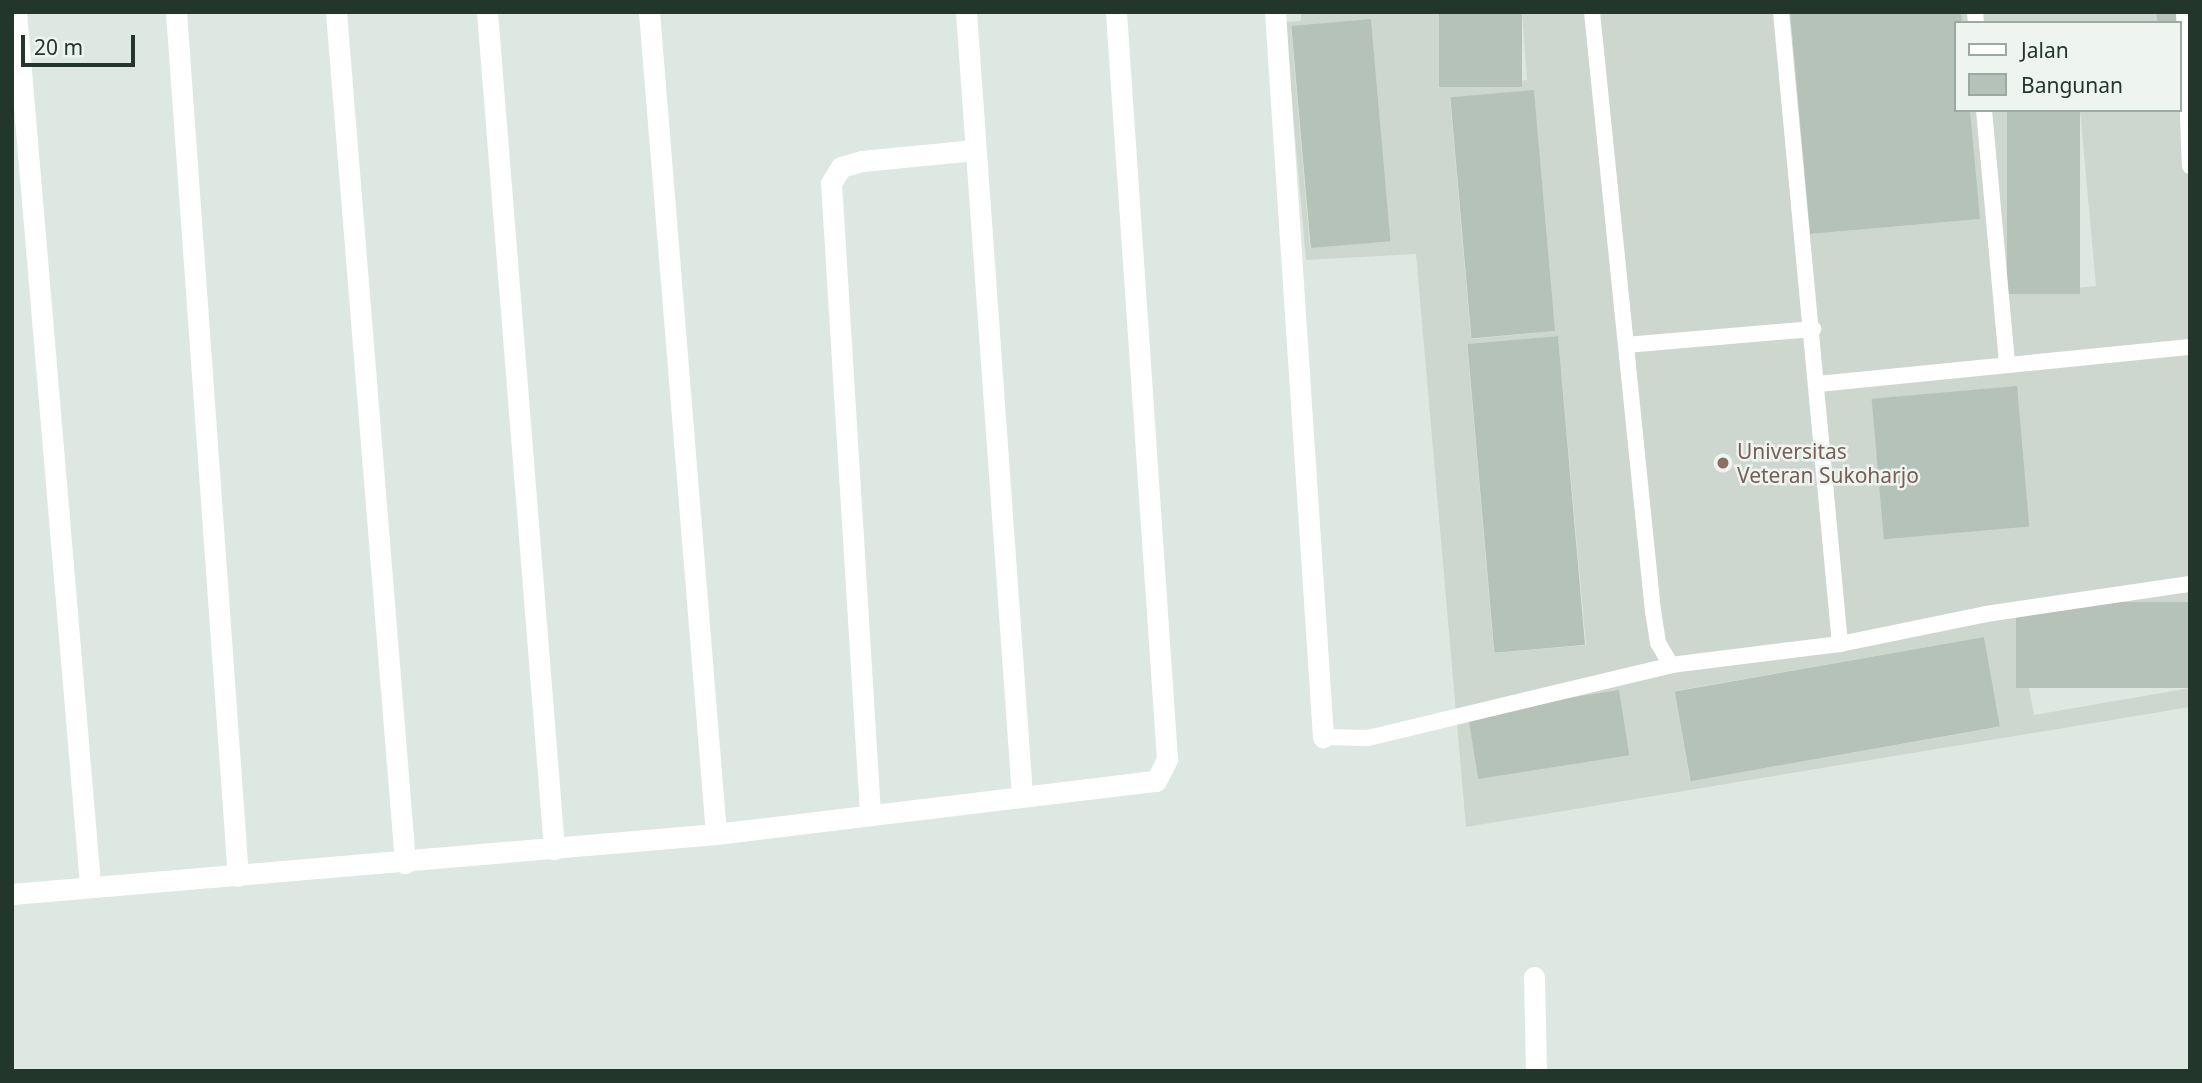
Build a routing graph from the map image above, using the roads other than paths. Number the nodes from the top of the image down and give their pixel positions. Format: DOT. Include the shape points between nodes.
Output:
graph roads {
  1 [pos="16,12"];
  2 [pos="176,12"];
  3 [pos="336,12"];
  4 [pos="487,12"];
  5 [pos="649,12"];
  6 [pos="965,12"];
  7 [pos="1116,12"];
  8 [pos="1275,12"];
  9 [pos="1592,12"];
  10 [pos="1781,12"];
  11 [pos="2184,12"];
  12 [pos="1984,112"];
  13 [pos="974,150"];
  14 [pos="2190,166"];
  15 [pos="1813,329"];
  16 [pos="1626,345"];
  17 [pos="2190,347"];
  18 [pos="2007,361"];
  19 [pos="1818,384"];
  20 [pos="2190,584"];
  21 [pos="1840,644"];
  22 [pos="1671,665"];
  23 [pos="1323,737"];
  24 [pos="1022,795"];
  25 [pos="870,813"];
  26 [pos="716,834"];
  27 [pos="554,849"];
  28 [pos="405,863"];
  29 [pos="238,876"];
  30 [pos="90,885"];
  31 [pos="12,894"];
  32 [pos="1534,978"];
  33 [pos="1536,1071"];
  1 -- 30 [label="street"];
  2 -- 29 [label="street"];
  3 -- 28 [label="street"];
  4 -- 27 [label="street"];
  5 -- 26 [label="street"];
  6 -- 13 [label="street"];
  7 -- 24 [label="street" via="1167,759 1156,781"];
  8 -- 23 [label="street"];
  9 -- 16 [label="lane"];
  10 -- 15 [label="lane"];
  11 -- 14 [label="lane"];
  12 -- 18 [label="lane"];
  13 -- 24 [label="street"];
  13 -- 25 [label="street" via="862,161 841,167 831,183"];
  15 -- 16 [label="lane"];
  15 -- 19 [label="lane"];
  16 -- 22 [label="lane" via="1658,643"];
  17 -- 18 [label="lane"];
  18 -- 19 [label="lane"];
  19 -- 21 [label="lane"];
  20 -- 21 [label="lane" via="1986,614"];
  21 -- 22 [label="lane"];
  22 -- 23 [label="lane" via="1368,738"];
  24 -- 25 [label="street"];
  25 -- 26 [label="street"];
  26 -- 27 [label="street"];
  27 -- 28 [label="street"];
  28 -- 29 [label="street"];
  29 -- 30 [label="street"];
  30 -- 31 [label="street"];
  32 -- 33 [label="street"];
}
